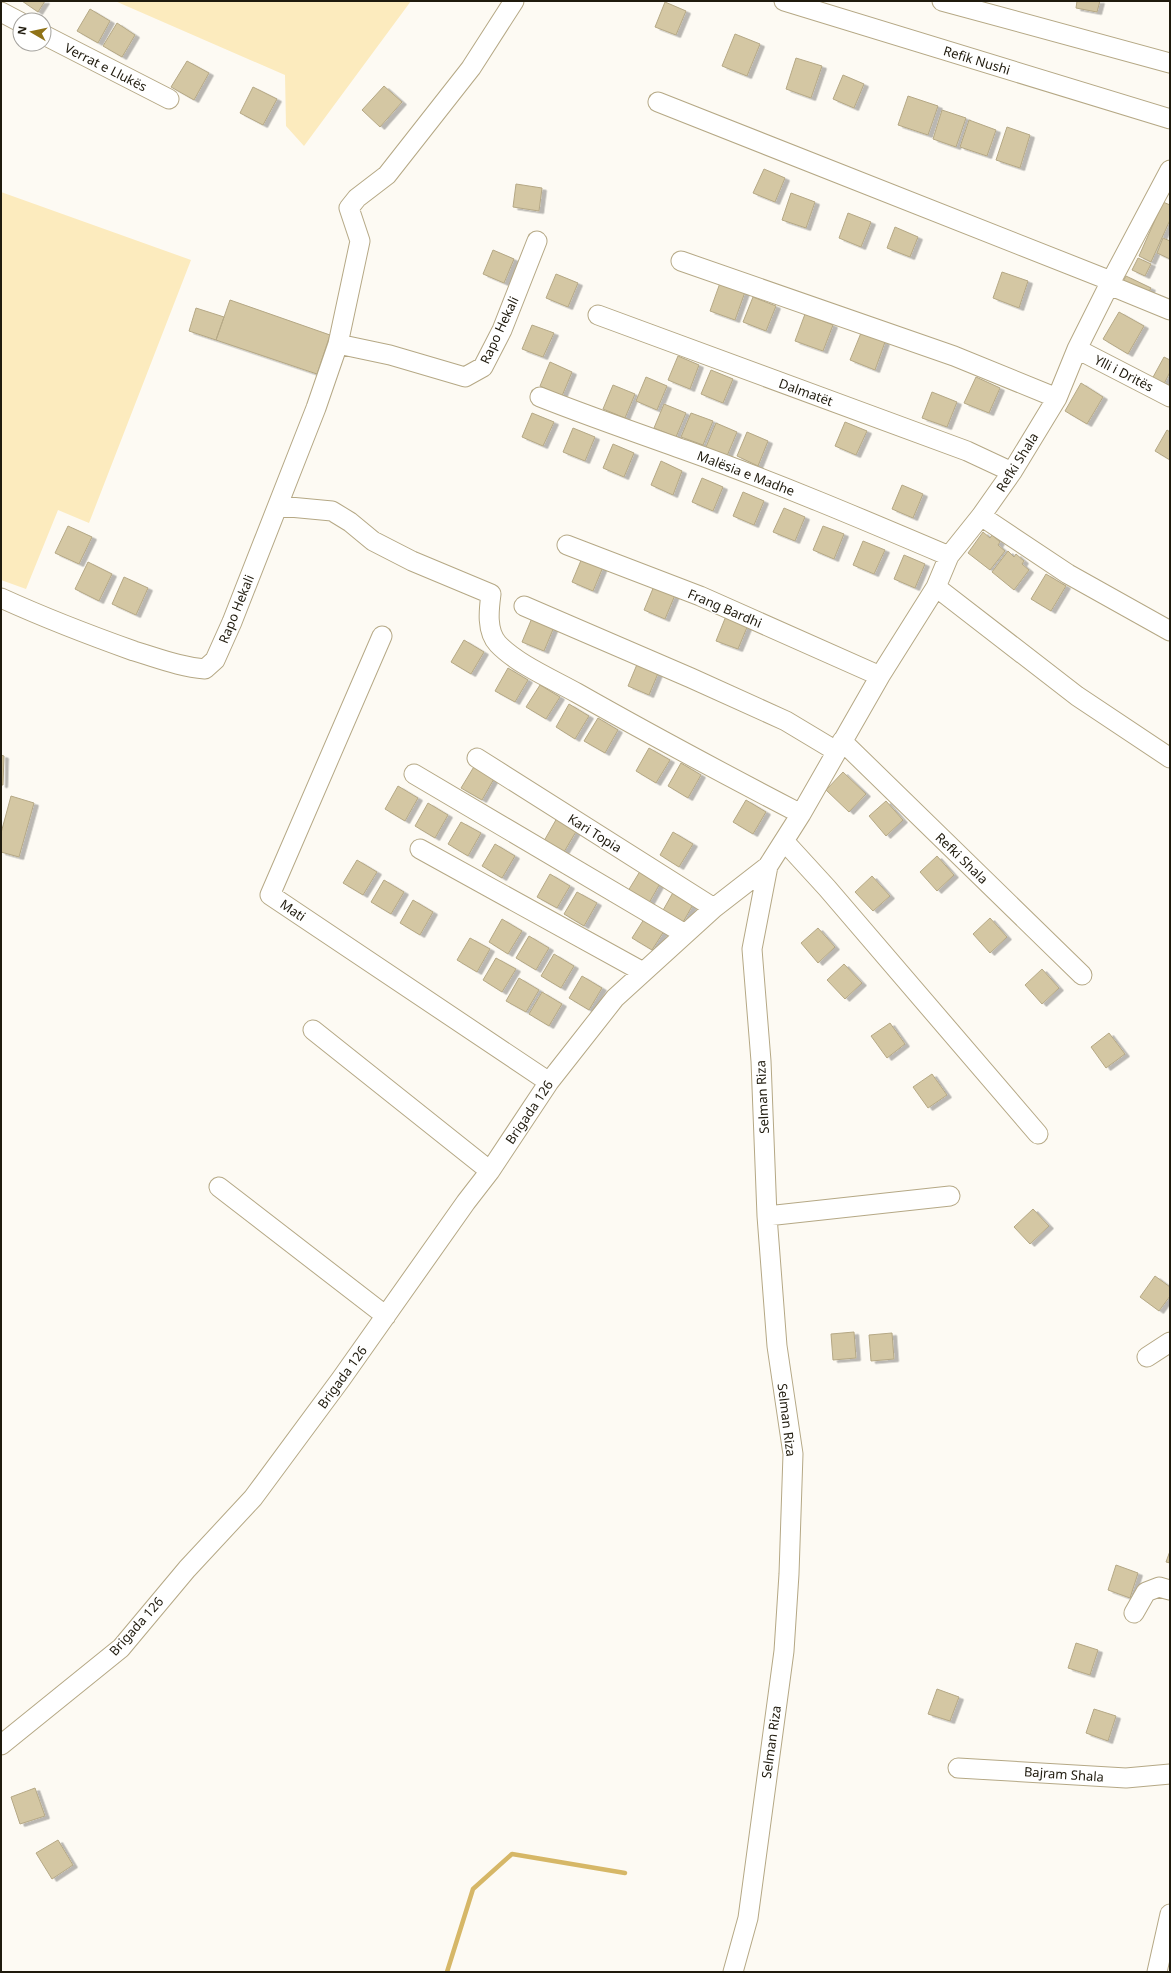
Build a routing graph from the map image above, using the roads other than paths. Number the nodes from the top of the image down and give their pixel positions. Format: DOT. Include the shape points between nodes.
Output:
graph roads {
  1 [pos="514,1"];
  2 [pos="784,1"];
  3 [pos="942,1"];
  4 [pos="1,12"];
  5 [pos="12,18"];
  6 [pos="52,39"];
  7 [pos="1170,63"];
  8 [pos="169,99"];
  9 [pos="658,102"];
  10 [pos="1170,120"];
  11 [pos="1170,170"];
  12 [pos="1165,190"];
  13 [pos="537,241"];
  14 [pos="681,261"];
  15 [pos="1110,283"];
  16 [pos="1170,310"];
  17 [pos="598,315"];
  18 [pos="338,344"];
  19 [pos="1078,349"];
  20 [pos="540,397"];
  21 [pos="1170,397"];
  22 [pos="1057,398"];
  23 [pos="1012,472"];
  24 [pos="279,506"];
  25 [pos="981,516"];
  26 [pos="567,545"];
  27 [pos="949,556"];
  28 [pos="936,587"];
  29 [pos="1,598"];
  30 [pos="524,606"];
  31 [pos="1170,631"];
  32 [pos="382,636"];
  33 [pos="880,676"];
  34 [pos="839,746"];
  35 [pos="476,758"];
  36 [pos="1170,758"];
  37 [pos="414,774"];
  38 [pos="802,814"];
  39 [pos="784,841"];
  40 [pos="420,849"];
  41 [pos="768,866"];
  42 [pos="714,908"];
  43 [pos="685,934"];
  44 [pos="642,972"];
  45 [pos="1082,974"];
  46 [pos="313,1030"];
  47 [pos="550,1082"];
  48 [pos="1038,1134"];
  49 [pos="490,1171"];
  50 [pos="219,1187"];
  51 [pos="950,1196"];
  52 [pos="767,1216"];
  53 [pos="386,1316"];
  54 [pos="1170,1342"];
  55 [pos="1148,1357"];
  56 [pos="1170,1590"];
  57 [pos="1134,1614"];
  58 [pos="1,1745"];
  59 [pos="958,1768"];
  60 [pos="1170,1774"];
  61 [pos="1170,1914"];
  62 [pos="734,1972"];
  63 [pos="1157,1972"];
  1 -- 18 [label="street, Rapo Hekali" via="471,68 387,175 357,198 349,208 360,241"];
  2 -- 10 [label="street, Refik Nushi"];
  3 -- 7 [label="street"];
  4 -- 5 [label="street"];
  6 -- 8 [label="street, Verrat e Llukës"];
  9 -- 15 [label="street"];
  11 -- 12 [label="street, Refki Shala"];
  12 -- 15 [label="street, Refki Shala"];
  13 -- 18 [label="street, Rapo Hekali" via="502,330 483,367 466,377 390,355"];
  14 -- 22 [label="street" via="954,356"];
  15 -- 16 [label="street"];
  15 -- 19 [label="street, Refki Shala"];
  17 -- 23 [label="street, Dalmatët" via="967,451"];
  18 -- 24 [label="street, Rapo Hekali"];
  19 -- 21 [label="street, Ylli i Dritës"];
  19 -- 22 [label="street, Refki Shala"];
  20 -- 27 [label="street, Malësia e Madhe" via="823,502"];
  22 -- 23 [label="street, Refki Shala"];
  23 -- 25 [label="street, Refki Shala"];
  24 -- 29 [label="street, Rapo Hekali" via="215,660 205,669 190,668 104,640 46,619"];
  24 -- 38 [label="street" via="332,511 350,522 373,542 490,594 490,624 497,643 514,658"];
  25 -- 27 [label="street, Refki Shala"];
  25 -- 31 [label="street" via="1068,574"];
  26 -- 33 [label="street, Frang Bardhi" via="700,596"];
  27 -- 28 [label="street, Refki Shala"];
  28 -- 33 [label="street, Refki Shala"];
  28 -- 36 [label="street" via="1077,696"];
  30 -- 34 [label="street" via="691,678"];
  32 -- 47 [label="street, Mati" via="270,895"];
  33 -- 34 [label="street, Refki Shala"];
  34 -- 38 [label="street, Refki Shala"];
  34 -- 45 [label="street, Refki Shala"];
  35 -- 42 [label="street, Kari Topia"];
  37 -- 43 [label="street"];
  38 -- 39 [label="street, Refki Shala"];
  39 -- 41 [label="street, Refki Shala"];
  39 -- 48 [label="street"];
  40 -- 44 [label="street"];
  41 -- 42 [label="street, Brigada 126"];
  41 -- 52 [label="street, Selman Riza" via="752,949 761,1062"];
  42 -- 43 [label="street, Brigada 126"];
  43 -- 44 [label="street, Brigada 126"];
  44 -- 47 [label="street, Brigada 126" via="615,998"];
  46 -- 49 [label="street"];
  47 -- 49 [label="street, Brigada 126"];
  49 -- 53 [label="street, Brigada 126"];
  50 -- 53 [label="street"];
  51 -- 52 [label="street"];
  52 -- 62 [label="street, Selman Riza" via="777,1346 793,1454 789,1574 784,1651 748,1918"];
  53 -- 58 [label="street, Brigada 126" via="253,1498 186,1569 120,1648"];
  54 -- 55 [label="street"];
  56 -- 57 [label="street" via="1159,1587 1146,1592"];
  59 -- 60 [label="street, Bajram Shala" via="1126,1778"];
  61 -- 63 [label="street"];
}
